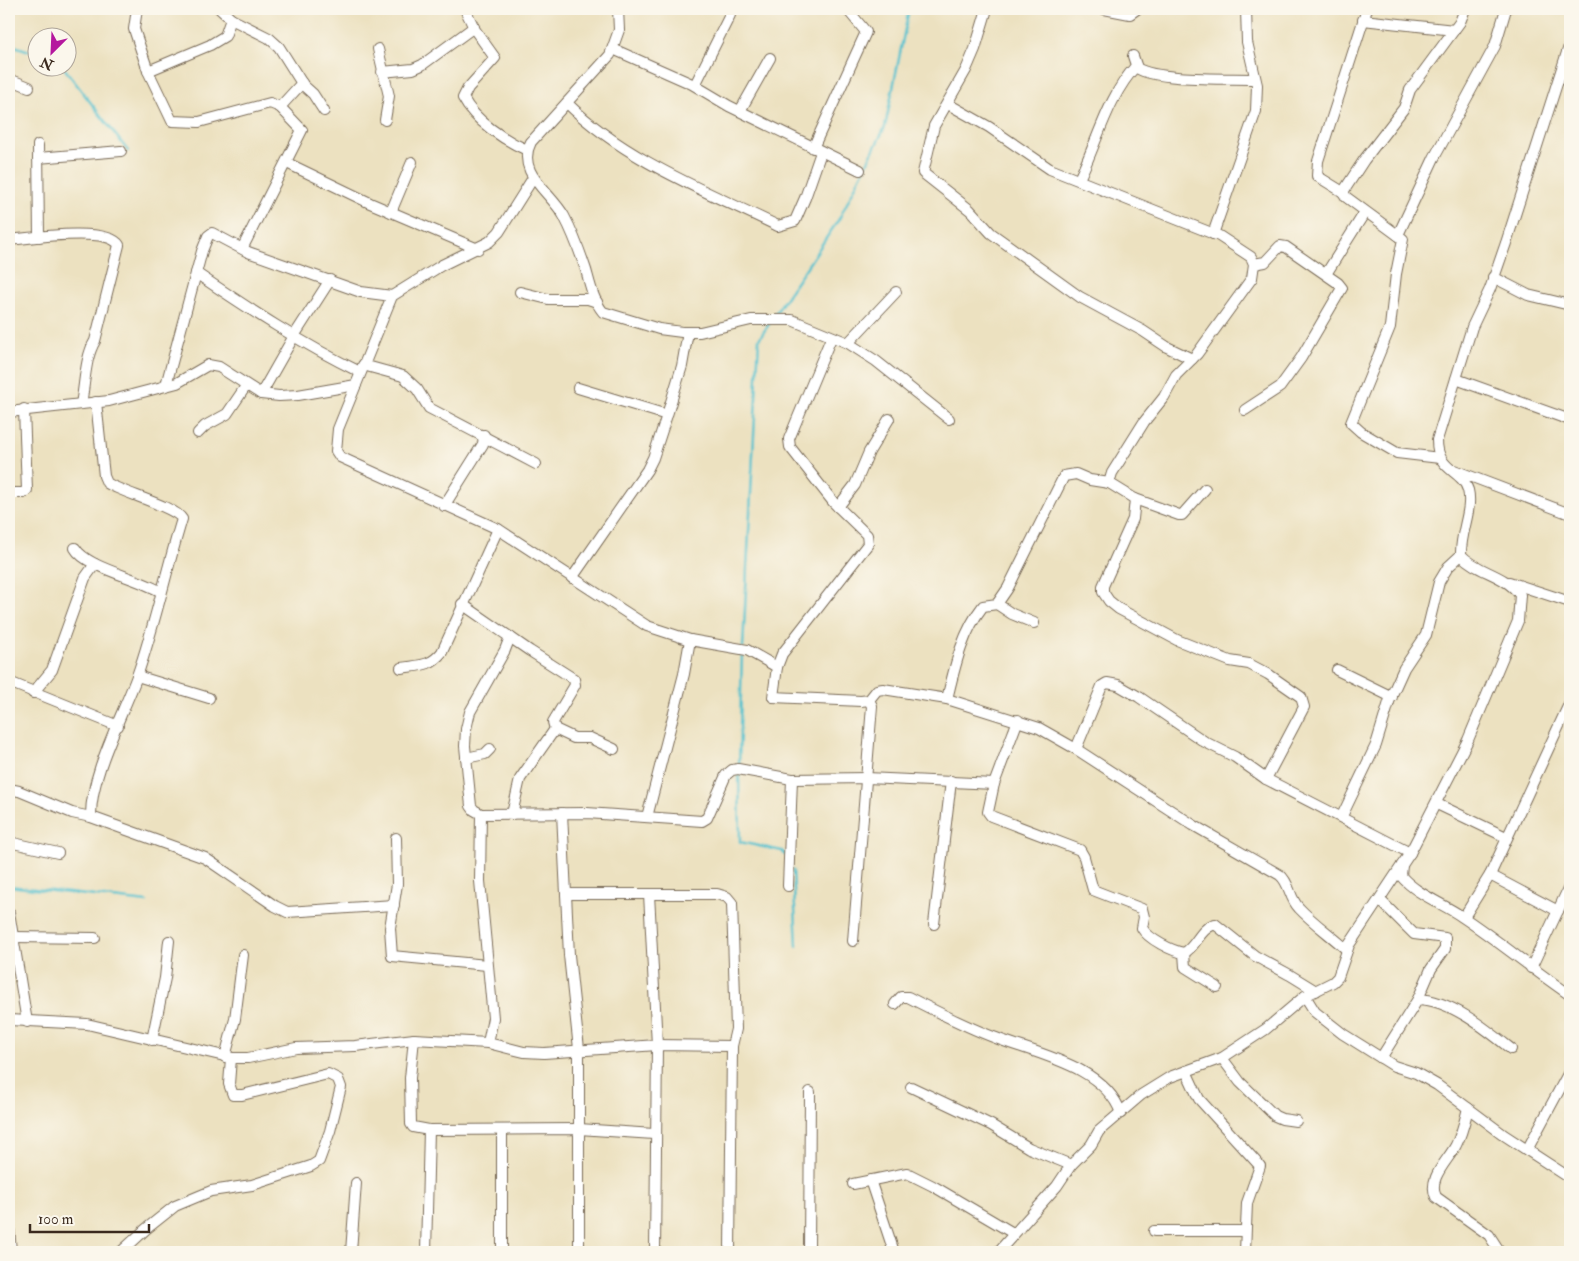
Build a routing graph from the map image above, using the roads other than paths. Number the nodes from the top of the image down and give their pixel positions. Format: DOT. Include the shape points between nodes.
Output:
graph roads {
  1 [pos="137,9"];
  2 [pos="220,9"];
  3 [pos="465,9"];
  4 [pos="618,9"];
  5 [pos="729,9"];
  6 [pos="848,9"];
  7 [pos="986,9"];
  8 [pos="1104,9"];
  9 [pos="1137,9"];
  10 [pos="1246,9"];
  11 [pos="1367,9"];
  12 [pos="1465,9"];
  13 [pos="1506,9"];
  14 [pos="231,19"];
  15 [pos="1364,20"];
  16 [pos="474,27"];
  17 [pos="1454,30"];
  18 [pos="1570,43"];
  19 [pos="378,49"];
  20 [pos="613,49"];
  21 [pos="1133,56"];
  22 [pos="770,58"];
  23 [pos="1568,63"];
  24 [pos="1136,66"];
  25 [pos="148,71"];
  26 [pos="382,72"];
  27 [pos="9,79"];
  28 [pos="1255,79"];
  29 [pos="302,83"];
  30 [pos="695,85"];
  31 [pos="29,87"];
  32 [pos="567,103"];
  33 [pos="948,104"];
  34 [pos="280,107"];
  35 [pos="324,111"];
  36 [pos="740,111"];
  37 [pos="385,120"];
  38 [pos="38,145"];
  39 [pos="527,150"];
  40 [pos="817,150"];
  41 [pos="121,151"];
  42 [pos="38,158"];
  43 [pos="412,162"];
  44 [pos="287,163"];
  45 [pos="860,170"];
  46 [pos="533,178"];
  47 [pos="1079,179"];
  48 [pos="1343,192"];
  49 [pos="391,212"];
  50 [pos="1365,212"];
  51 [pos="1213,234"];
  52 [pos="1398,235"];
  53 [pos="39,237"];
  54 [pos="9,240"];
  55 [pos="243,247"];
  56 [pos="478,249"];
  57 [pos="1254,264"];
  58 [pos="196,273"];
  59 [pos="1326,274"];
  60 [pos="1494,277"];
  61 [pos="330,280"];
  62 [pos="520,292"];
  63 [pos="896,292"];
  64 [pos="392,296"];
  65 [pos="597,302"];
  66 [pos="1570,305"];
  67 [pos="688,332"];
  68 [pos="294,336"];
  69 [pos="831,338"];
  70 [pos="848,343"];
  71 [pos="1192,359"];
  72 [pos="361,368"];
  73 [pos="1456,379"];
  74 [pos="356,385"];
  75 [pos="166,386"];
  76 [pos="246,386"];
  77 [pos="578,388"];
  78 [pos="261,394"];
  79 [pos="96,402"];
  80 [pos="81,404"];
  81 [pos="24,409"];
  82 [pos="1245,410"];
  83 [pos="9,412"];
  84 [pos="667,415"];
  85 [pos="889,419"];
  86 [pos="948,419"];
  87 [pos="1570,420"];
  88 [pos="198,433"];
  89 [pos="487,440"];
  90 [pos="1443,462"];
  91 [pos="536,464"];
  92 [pos="1476,478"];
  93 [pos="1109,483"];
  94 [pos="1468,487"];
  95 [pos="1205,489"];
  96 [pos="9,493"];
  97 [pos="1136,499"];
  98 [pos="444,506"];
  99 [pos="838,507"];
  100 [pos="1570,514"];
  101 [pos="498,530"];
  102 [pos="75,548"];
  103 [pos="1461,555"];
  104 [pos="95,564"];
  105 [pos="572,578"];
  106 [pos="1508,582"];
  107 [pos="161,592"];
  108 [pos="1570,602"];
  109 [pos="462,604"];
  110 [pos="997,604"];
  111 [pos="1034,622"];
  112 [pos="510,637"];
  113 [pos="690,640"];
  114 [pos="777,667"];
  115 [pos="401,668"];
  116 [pos="1337,670"];
  117 [pos="137,676"];
  118 [pos="9,682"];
  119 [pos="33,693"];
  120 [pos="1392,697"];
  121 [pos="209,698"];
  122 [pos="947,699"];
  123 [pos="869,700"];
  124 [pos="1570,702"];
  125 [pos="1018,720"];
  126 [pos="118,726"];
  127 [pos="555,729"];
  128 [pos="490,749"];
  129 [pos="614,749"];
  130 [pos="1076,749"];
  131 [pos="466,758"];
  132 [pos="867,778"];
  133 [pos="1266,778"];
  134 [pos="792,779"];
  135 [pos="951,781"];
  136 [pos="994,784"];
  137 [pos="9,789"];
  138 [pos="1436,804"];
  139 [pos="562,813"];
  140 [pos="481,814"];
  141 [pos="512,814"];
  142 [pos="646,816"];
  143 [pos="1342,816"];
  144 [pos="91,817"];
  145 [pos="1506,837"];
  146 [pos="396,838"];
  147 [pos="9,842"];
  148 [pos="58,853"];
  149 [pos="1410,853"];
  150 [pos="1402,865"];
  151 [pos="1490,875"];
  152 [pos="788,886"];
  153 [pos="1570,886"];
  154 [pos="566,894"];
  155 [pos="649,894"];
  156 [pos="1380,900"];
  157 [pos="394,905"];
  158 [pos="1558,911"];
  159 [pos="9,912"];
  160 [pos="1464,918"];
  161 [pos="934,924"];
  162 [pos="13,937"];
  163 [pos="95,938"];
  164 [pos="169,941"];
  165 [pos="853,941"];
  166 [pos="1347,950"];
  167 [pos="1184,953"];
  168 [pos="243,955"];
  169 [pos="487,965"];
  170 [pos="1530,968"];
  171 [pos="1217,987"];
  172 [pos="1316,991"];
  173 [pos="1570,994"];
  174 [pos="1305,996"];
  175 [pos="1418,1000"];
  176 [pos="895,1004"];
  177 [pos="9,1020"];
  178 [pos="27,1022"];
  179 [pos="414,1039"];
  180 [pos="152,1040"];
  181 [pos="488,1043"];
  182 [pos="657,1045"];
  183 [pos="732,1046"];
  184 [pos="579,1049"];
  185 [pos="1511,1049"];
  186 [pos="228,1057"];
  187 [pos="1222,1058"];
  188 [pos="1381,1058"];
  189 [pos="1570,1070"];
  190 [pos="1186,1072"];
  191 [pos="911,1087"];
  192 [pos="810,1092"];
  193 [pos="1468,1108"];
  194 [pos="1121,1113"];
  195 [pos="1296,1121"];
  196 [pos="579,1128"];
  197 [pos="429,1130"];
  198 [pos="502,1130"];
  199 [pos="654,1134"];
  200 [pos="1527,1150"];
  201 [pos="1071,1166"];
  202 [pos="1570,1178"];
  203 [pos="870,1180"];
  204 [pos="356,1182"];
  205 [pos="853,1184"];
  206 [pos="9,1227"];
  207 [pos="1154,1231"];
  208 [pos="1245,1231"];
  209 [pos="1013,1233"];
  210 [pos="11,1252"];
  211 [pos="121,1252"];
  212 [pos="351,1252"];
  213 [pos="426,1252"];
  214 [pos="502,1252"];
  215 [pos="579,1252"];
  216 [pos="654,1252"];
  217 [pos="730,1252"];
  218 [pos="810,1252"];
  219 [pos="894,1252"];
  220 [pos="998,1252"];
  221 [pos="1245,1252"];
  222 [pos="1500,1252"];
  1 -- 25 [label="street" via="134,29"];
  2 -- 14 [label="street"];
  3 -- 16 [label="street"];
  4 -- 20 [label="street" via="619,30"];
  5 -- 30 [label="street" via="730,15"];
  6 -- 40 [label="street" via="866,32"];
  7 -- 33 [label="street" via="975,49"];
  8 -- 9 [label="street" via="1130,14"];
  10 -- 28 [label="street" via="1247,42"];
  11 -- 15 [label="street"];
  12 -- 17 [label="street"];
  13 -- 52 [label="street" via="1495,46 1434,158"];
  14 -- 25 [label="street" via="225,36"];
  14 -- 29 [label="street" via="270,38"];
  15 -- 17 [label="street"];
  15 -- 48 [label="street" via="1318,161 1317,176"];
  16 -- 26 [label="street" via="422,65"];
  16 -- 39 [label="street" via="495,60 468,88 463,98 479,118 509,142"];
  17 -- 48 [label="street" via="1410,90 1404,108"];
  18 -- 23 [label="street"];
  19 -- 26 [label="street"];
  20 -- 30 [label="street"];
  20 -- 32 [label="street"];
  21 -- 24 [label="street"];
  22 -- 36 [label="street"];
  23 -- 60 [label="street"];
  24 -- 28 [label="street" via="1146,73"];
  24 -- 47 [label="street" via="1127,76 1105,118"];
  25 -- 34 [label="street" via="174,122 199,122 270,102"];
  26 -- 37 [label="street" via="389,96"];
  27 -- 31 [label="street"];
  28 -- 51 [label="street" via="1256,112"];
  29 -- 34 [label="street"];
  29 -- 35 [label="street"];
  30 -- 36 [label="street"];
  32 -- 39 [label="street"];
  32 -- 40 [label="street" via="592,126 654,166 778,226 795,221 806,198"];
  33 -- 47 [label="street" via="990,127 1042,166"];
  33 -- 71 [label="street" via="934,126 924,166 926,178 970,210 991,233 1080,297"];
  34 -- 44 [label="street" via="302,130"];
  36 -- 40 [label="street"];
  38 -- 42 [label="street"];
  39 -- 46 [label="street" via="527,164"];
  40 -- 45 [label="street"];
  41 -- 42 [label="street"];
  42 -- 53 [label="street"];
  43 -- 49 [label="street"];
  44 -- 49 [label="street"];
  44 -- 55 [label="street"];
  46 -- 56 [label="street" via="499,232"];
  46 -- 65 [label="street" via="564,216"];
  47 -- 51 [label="street"];
  48 -- 50 [label="street"];
  49 -- 56 [label="street"];
  50 -- 52 [label="street"];
  50 -- 59 [label="street"];
  51 -- 57 [label="street" via="1243,251"];
  52 -- 90 [label="street" via="1403,239 1390,327 1351,423 1397,453"];
  53 -- 54 [label="street"];
  53 -- 80 [label="street" via="74,234 114,239 120,245 95,341 88,354"];
  55 -- 58 [label="street" via="212,233 208,236"];
  55 -- 61 [label="street" via="248,252"];
  56 -- 64 [label="street" via="442,265"];
  57 -- 59 [label="street" via="1266,262 1280,246"];
  57 -- 71 [label="street" via="1252,278"];
  58 -- 68 [label="street"];
  58 -- 75 [label="street"];
  59 -- 82 [label="street" via="1340,284 1341,291 1302,358 1280,387"];
  60 -- 66 [label="street" via="1528,295"];
  60 -- 73 [label="street" via="1472,327"];
  61 -- 64 [label="street" via="361,292"];
  61 -- 68 [label="street"];
  62 -- 65 [label="street" via="548,299"];
  63 -- 70 [label="street"];
  64 -- 72 [label="street"];
  65 -- 67 [label="street" via="603,312 614,317 659,329"];
  67 -- 69 [label="street" via="765,318 792,320"];
  67 -- 84 [label="street" via="682,366"];
  68 -- 72 [label="street" via="325,355"];
  68 -- 78 [label="street"];
  69 -- 70 [label="street"];
  69 -- 99 [label="street" via="789,439 793,452"];
  70 -- 86 [label="street" via="895,374"];
  71 -- 93 [label="street" via="1144,422"];
  72 -- 74 [label="street"];
  72 -- 89 [label="street" via="403,376 417,389 429,408"];
  73 -- 87 [label="street"];
  73 -- 90 [label="street" via="1437,440 1437,452"];
  74 -- 78 [label="street" via="298,395"];
  74 -- 98 [label="street" via="338,429 336,451 340,457"];
  75 -- 76 [label="street" via="214,365"];
  75 -- 79 [label="street"];
  76 -- 78 [label="street"];
  76 -- 88 [label="street" via="227,414"];
  77 -- 84 [label="street"];
  79 -- 80 [label="street"];
  79 -- 107 [label="street" via="107,482 152,504 173,509 182,518"];
  80 -- 81 [label="street"];
  81 -- 83 [label="street"];
  81 -- 96 [label="street" via="28,490"];
  84 -- 105 [label="street" via="647,470"];
  85 -- 99 [label="street" via="869,452 855,485"];
  89 -- 91 [label="street"];
  89 -- 98 [label="street"];
  90 -- 92 [label="street"];
  90 -- 94 [label="street"];
  92 -- 94 [label="street"];
  92 -- 100 [label="street"];
  93 -- 97 [label="street"];
  93 -- 110 [label="street" via="1076,474 1064,476"];
  94 -- 103 [label="street" via="1471,502 1462,533"];
  95 -- 97 [label="street" via="1182,515"];
  97 -- 133 [label="street" via="1133,519 1103,586 1104,592 1119,610 1184,643 1230,661 1249,664 1301,697 1304,707"];
  98 -- 101 [label="street"];
  99 -- 114 [label="street" via="866,535 868,544 782,654"];
  101 -- 105 [label="street"];
  101 -- 109 [label="street"];
  102 -- 104 [label="street" via="79,555"];
  103 -- 106 [label="street" via="1475,566"];
  103 -- 120 [label="street" via="1439,582 1426,634 1408,659"];
  104 -- 107 [label="street"];
  104 -- 119 [label="street" via="85,578 52,670"];
  105 -- 113 [label="street" via="647,626"];
  106 -- 108 [label="street"];
  106 -- 138 [label="street" via="1520,595 1518,621 1468,740"];
  107 -- 117 [label="street"];
  109 -- 112 [label="street"];
  109 -- 115 [label="street" via="435,661"];
  110 -- 111 [label="street"];
  110 -- 122 [label="street" via="983,606 973,619 961,646"];
  112 -- 127 [label="street" via="574,679 575,685 552,722"];
  112 -- 131 [label="street" via="470,712 466,729"];
  113 -- 114 [label="street" via="747,650"];
  113 -- 142 [label="street"];
  114 -- 123 [label="street" via="772,695 776,698"];
  116 -- 120 [label="street"];
  117 -- 121 [label="street"];
  117 -- 126 [label="street"];
  118 -- 119 [label="street"];
  119 -- 126 [label="street"];
  120 -- 143 [label="street" via="1376,745"];
  122 -- 123 [label="street" via="883,689 877,690"];
  122 -- 125 [label="street"];
  123 -- 132 [label="street" via="872,706"];
  124 -- 145 [label="street"];
  125 -- 130 [label="street"];
  125 -- 136 [label="street"];
  126 -- 144 [label="street" via="97,778"];
  127 -- 129 [label="street" via="574,738 593,739"];
  127 -- 141 [label="street" via="520,779"];
  128 -- 131 [label="street" via="485,754"];
  130 -- 133 [label="street" via="1102,686 1111,683"];
  130 -- 166 [label="street" via="1193,825 1286,879 1291,899"];
  131 -- 140 [label="street" via="472,806"];
  132 -- 134 [label="street"];
  132 -- 135 [label="street"];
  132 -- 165 [label="street"];
  133 -- 143 [label="street"];
  134 -- 142 [label="street" via="745,769 732,770 726,775 707,818 702,822"];
  134 -- 152 [label="street"];
  135 -- 136 [label="street"];
  135 -- 161 [label="street"];
  136 -- 167 [label="street" via="988,812 991,816 1080,850 1093,890 1142,909 1143,931"];
  137 -- 144 [label="street" via="72,814"];
  138 -- 145 [label="street"];
  138 -- 149 [label="street"];
  139 -- 141 [label="street"];
  139 -- 142 [label="street"];
  139 -- 154 [label="street"];
  140 -- 141 [label="street"];
  140 -- 169 [label="street" via="480,881"];
  143 -- 149 [label="street"];
  144 -- 157 [label="street" via="205,858 280,910"];
  145 -- 151 [label="street"];
  146 -- 157 [label="street"];
  147 -- 148 [label="street"];
  149 -- 150 [label="street"];
  150 -- 156 [label="street"];
  150 -- 160 [label="street" via="1401,876 1408,885"];
  151 -- 158 [label="street"];
  151 -- 160 [label="street"];
  153 -- 158 [label="street"];
  154 -- 155 [label="street"];
  154 -- 184 [label="street"];
  155 -- 182 [label="street"];
  155 -- 183 [label="street" via="718,894 732,903 736,1029"];
  156 -- 166 [label="street"];
  156 -- 175 [label="street" via="1414,934 1445,938 1445,949 1431,970"];
  157 -- 169 [label="street" via="390,928 392,956"];
  158 -- 170 [label="street"];
  159 -- 162 [label="street"];
  160 -- 170 [label="street"];
  162 -- 163 [label="street"];
  162 -- 178 [label="street"];
  164 -- 180 [label="street"];
  166 -- 172 [label="street" via="1338,976"];
  167 -- 171 [label="street" via="1185,967"];
  167 -- 172 [label="street" via="1198,936 1215,924 1255,956"];
  168 -- 186 [label="street"];
  169 -- 181 [label="street" via="492,1018"];
  170 -- 173 [label="street"];
  172 -- 174 [label="street"];
  174 -- 187 [label="street" via="1266,1029"];
  174 -- 188 [label="street" via="1315,1012 1328,1023"];
  175 -- 185 [label="street" via="1433,1000 1473,1020"];
  175 -- 188 [label="street"];
  176 -- 194 [label="street" via="901,997 908,997 996,1038 1045,1054 1104,1086"];
  177 -- 178 [label="street"];
  178 -- 180 [label="street" via="87,1024"];
  179 -- 181 [label="street"];
  179 -- 186 [label="street" via="296,1048 248,1058"];
  179 -- 197 [label="street" via="410,1124"];
  180 -- 186 [label="street"];
  181 -- 184 [label="street" via="524,1052"];
  182 -- 183 [label="street"];
  182 -- 184 [label="street"];
  182 -- 199 [label="street"];
  183 -- 217 [label="street"];
  184 -- 196 [label="street"];
  186 -- 211 [label="street" via="229,1084 233,1095 328,1074 338,1079 341,1087 319,1161 252,1185 211,1191 175,1206"];
  187 -- 190 [label="street"];
  187 -- 195 [label="street" via="1240,1082 1275,1116"];
  188 -- 193 [label="street" via="1427,1079"];
  189 -- 200 [label="street"];
  190 -- 194 [label="street" via="1146,1091"];
  190 -- 208 [label="street" via="1200,1099 1260,1166 1248,1197"];
  191 -- 201 [label="street"];
  192 -- 218 [label="street"];
  193 -- 200 [label="street"];
  193 -- 222 [label="street" via="1456,1145 1435,1178 1433,1191 1436,1197 1489,1235"];
  194 -- 201 [label="street" via="1099,1131"];
  196 -- 198 [label="street"];
  196 -- 199 [label="street"];
  196 -- 215 [label="street"];
  197 -- 198 [label="street"];
  197 -- 213 [label="street"];
  198 -- 214 [label="street"];
  199 -- 216 [label="street"];
  200 -- 202 [label="street"];
  201 -- 209 [label="street" via="1057,1186"];
  203 -- 205 [label="street"];
  203 -- 209 [label="street" via="902,1173 914,1176"];
  203 -- 219 [label="street"];
  204 -- 212 [label="street"];
  206 -- 210 [label="street"];
  207 -- 208 [label="street"];
  208 -- 221 [label="street"];
  209 -- 220 [label="street"];
}
